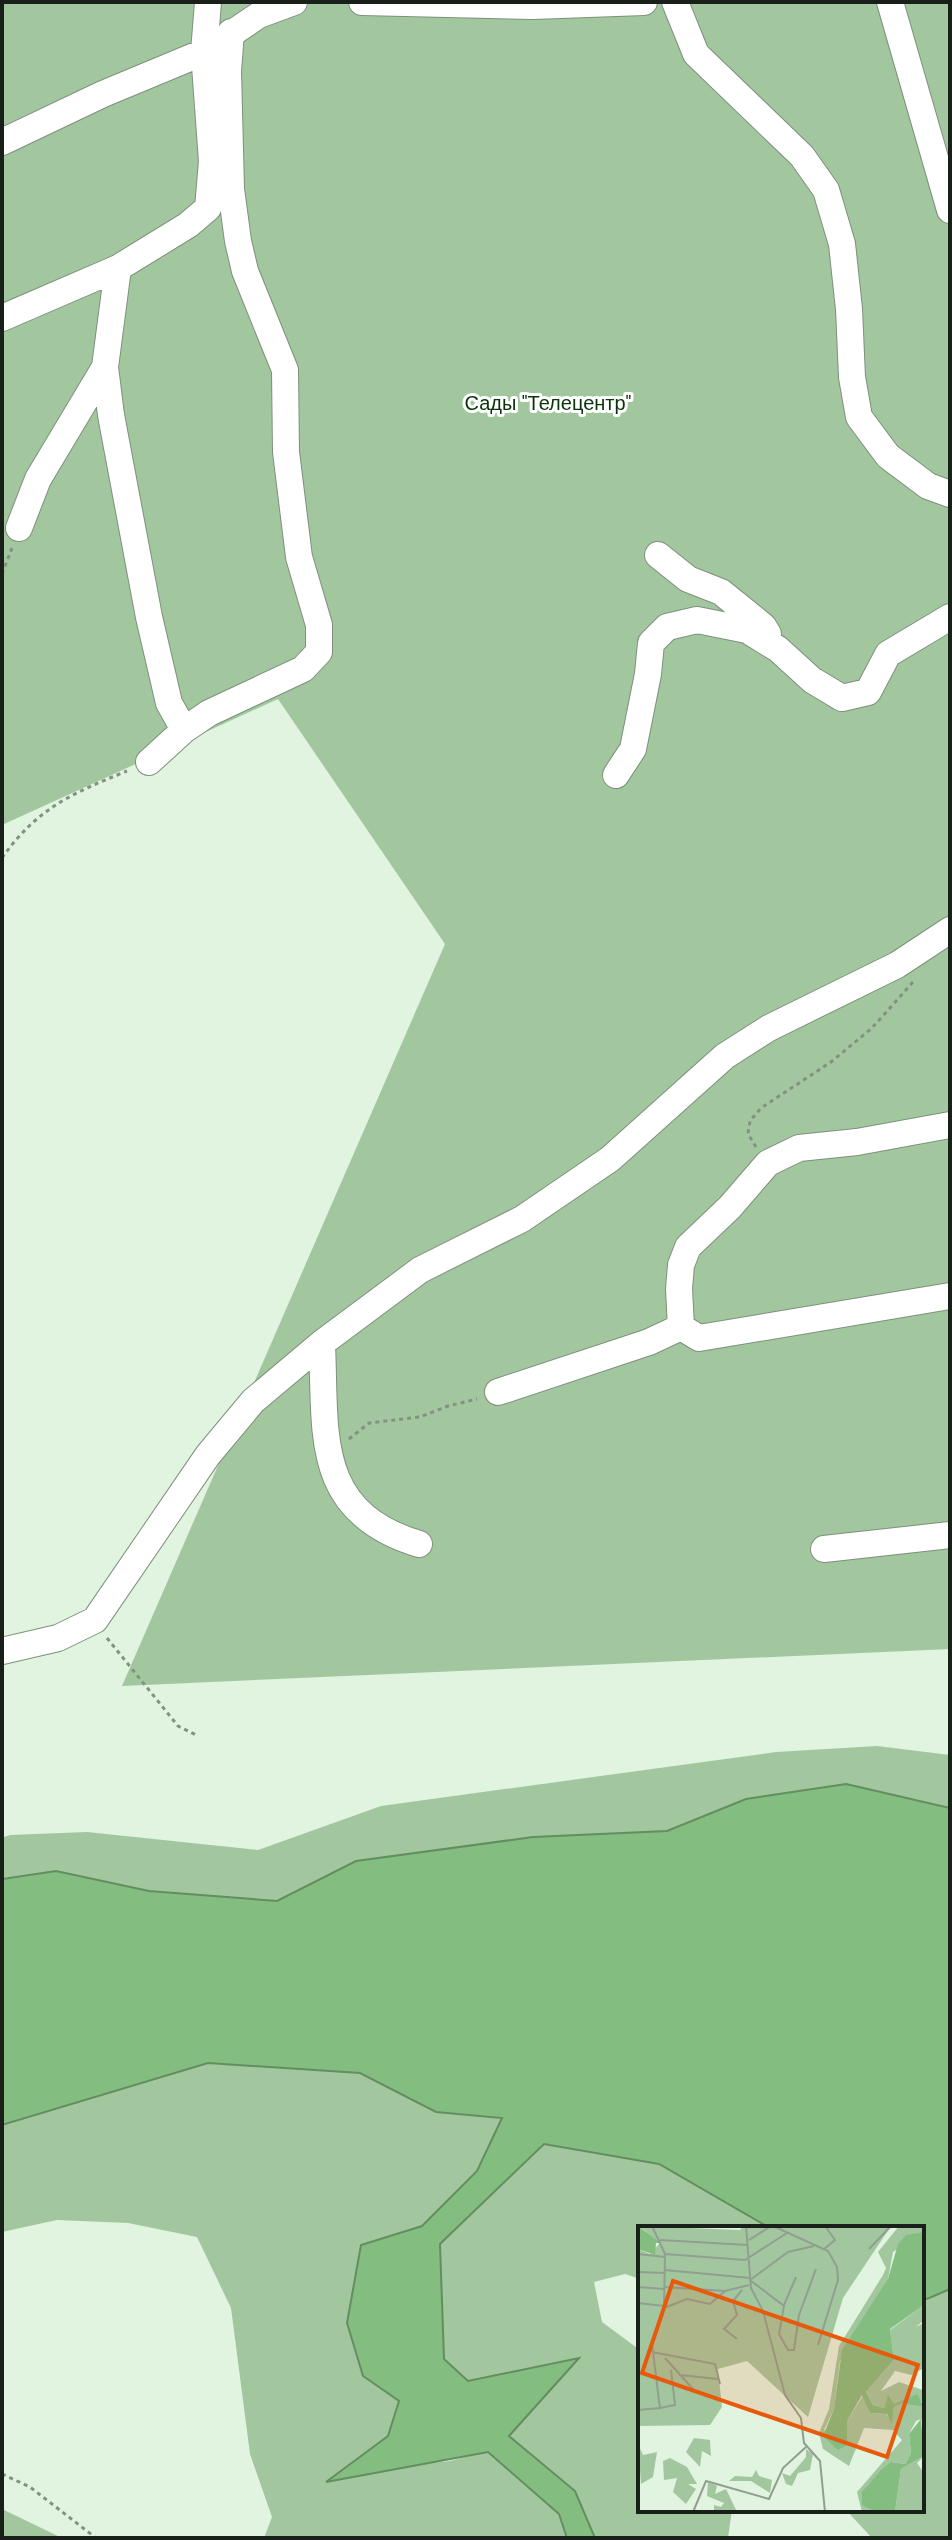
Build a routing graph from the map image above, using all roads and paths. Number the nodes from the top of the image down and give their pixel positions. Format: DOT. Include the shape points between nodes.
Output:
graph roads {
  1 [pos="208,2"];
  2 [pos="294,2"];
  3 [pos="362,2"];
  4 [pos="370,2"];
  5 [pos="644,2"];
  6 [pos="675,2"];
  7 [pos="890,2"];
  8 [pos="533,4"];
  9 [pos="231,32"];
  10 [pos="204,52"];
  11 [pos="2,142"];
  12 [pos="950,210"];
  13 [pos="118,268"];
  14 [pos="2,318"];
  15 [pos="105,367"];
  16 [pos="950,494"];
  17 [pos="19,528"];
  18 [pos="658,555"];
  19 [pos="2,574"];
  20 [pos="950,617"];
  21 [pos="778,649"];
  22 [pos="184,730"];
  23 [pos="149,762"];
  24 [pos="616,775"];
  25 [pos="2,858"];
  26 [pos="950,930"];
  27 [pos="917,978"];
  28 [pos="950,1125"];
  29 [pos="768,1163"];
  30 [pos="950,1296"];
  31 [pos="681,1327"];
  32 [pos="322,1343"];
  33 [pos="498,1392"];
  34 [pos="328,1456"];
  35 [pos="950,1535"];
  36 [pos="419,1544"];
  37 [pos="824,1549"];
  38 [pos="95,1620"];
  39 [pos="2,1651"];
  40 [pos="198,1736"];
  41 [pos="2,2474"];
  42 [pos="96,2538"];
  1 -- 10 [label="lane"];
  2 -- 9 [label="lane"];
  3 -- 4 [label="lane"];
  4 -- 8 [label="lane"];
  5 -- 8 [label="lane"];
  6 -- 16 [label="lane" via="696,54 802,156 826,190 842,244 859,417 888,456 928,486"];
  7 -- 12 [label="lane"];
  9 -- 10 [label="lane"];
  9 -- 22 [label="lane" via="231,189 238,241 285,370 288,467 299,557 319,625 319,652 303,669"];
  10 -- 11 [label="lane"];
  10 -- 13 [label="lane" via="212,161 208,208"];
  13 -- 14 [label="lane"];
  13 -- 15 [label="lane"];
  15 -- 17 [label="lane" via="38,479"];
  15 -- 22 [label="lane" via="149,617 169,703"];
  17 -- 19 [label="path"];
  18 -- 21 [label="lane" via="688,579 721,592 763,626"];
  20 -- 21 [label="lane" via="888,654 868,692 842,698"];
  21 -- 24 [label="lane" via="747,630 697,620 667,627 651,643 633,749"];
  22 -- 23 [label="lane"];
  23 -- 25 [label="path" via="66,796 18,835"];
  26 -- 32 [label="lane" via="897,965 769,1028 725,1056 610,1159 522,1219 420,1270"];
  27 -- 29 [label="path" via="862,1037 750,1121 748,1134"];
  28 -- 29 [label="lane" via="799,1148"];
  29 -- 31 [label="lane" via="688,1247 681,1265"];
  30 -- 31 [label="lane" via="699,1338"];
  31 -- 33 [label="lane"];
  32 -- 34 [label="lane"];
  32 -- 38 [label="lane" via="235,1422"];
  33 -- 34 [label="path" via="420,1417 369,1423"];
  34 -- 36 [label="lane" via="357,1513"];
  35 -- 37 [label="lane"];
  38 -- 39 [label="lane" via="58,1638"];
  38 -- 40 [label="path" via="178,1726"];
  41 -- 42 [label="path" via="30,2487"];
}
